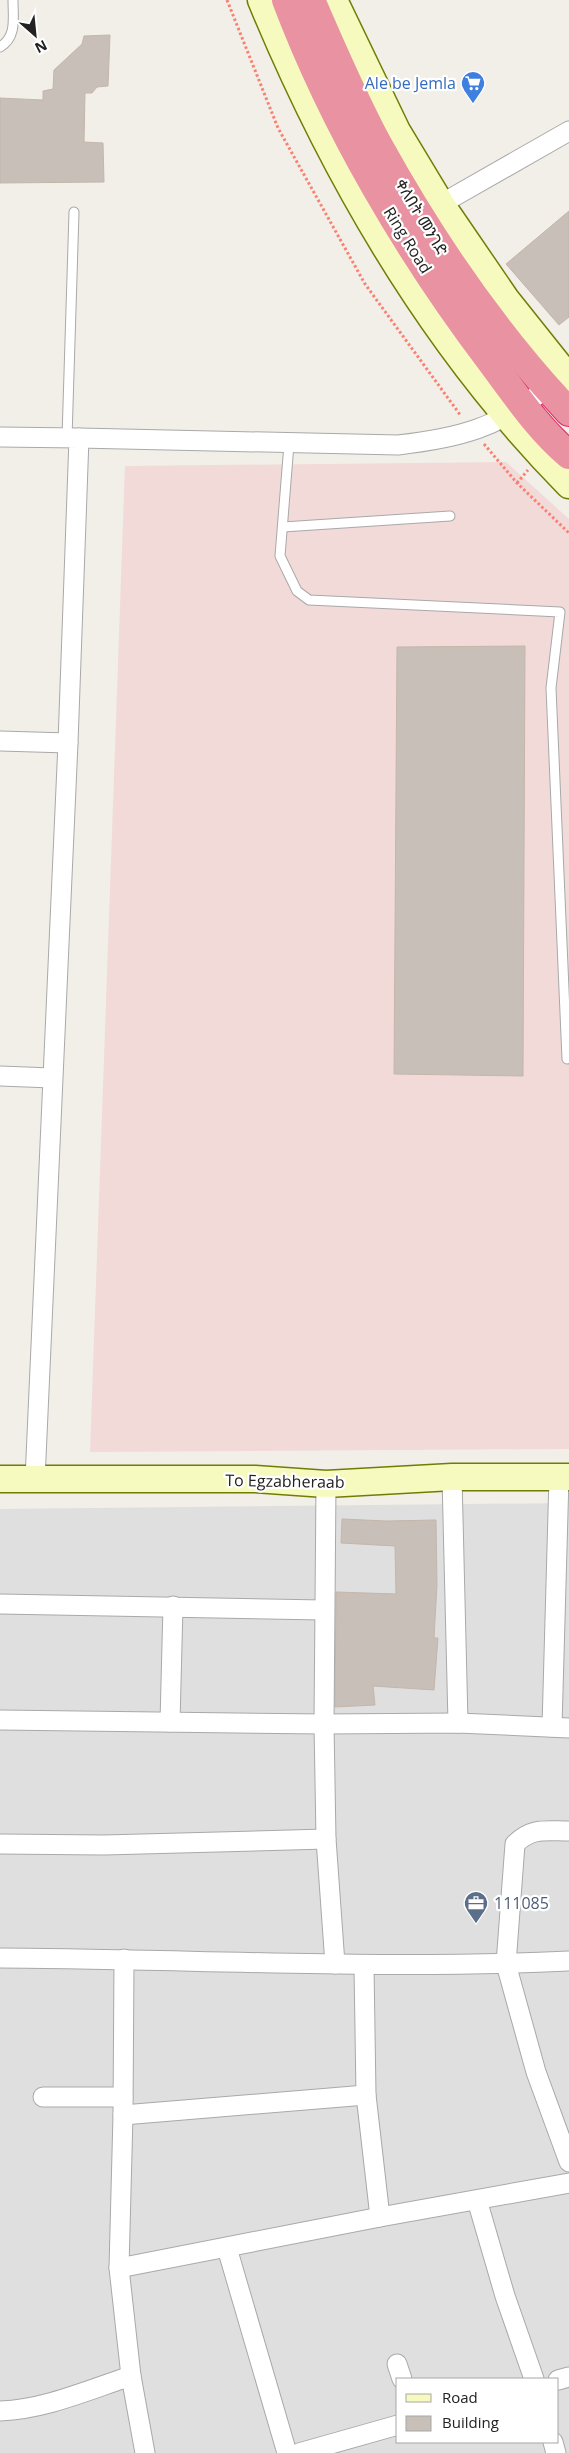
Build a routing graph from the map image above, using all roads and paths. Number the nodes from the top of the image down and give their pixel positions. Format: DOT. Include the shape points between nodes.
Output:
graph roads {
  1 [pos="13,0"];
  2 [pos="260,0"];
  3 [pos="286,0"];
  4 [pos="311,0"];
  5 [pos="334,0"];
  6 [pos="0,48"];
  7 [pos="569,131"];
  8 [pos="441,204"];
  9 [pos="74,212"];
  10 [pos="558,383"];
  11 [pos="515,411"];
  12 [pos="569,412"];
  13 [pos="0,437"];
  14 [pos="73,438"];
  15 [pos="289,444"];
  16 [pos="569,455"];
  17 [pos="569,486"];
  18 [pos="450,516"];
  19 [pos="283,527"];
  20 [pos="0,741"];
  21 [pos="68,743"];
  22 [pos="565,921"];
  23 [pos="567,1059"];
  24 [pos="0,1076"];
  25 [pos="52,1078"];
  26 [pos="452,1477"];
  27 [pos="564,1477"];
  28 [pos="0,1478"];
  29 [pos="35,1480"];
  30 [pos="326,1484"];
  31 [pos="0,1604"];
  32 [pos="173,1606"];
  33 [pos="323,1610"];
  34 [pos="0,1720"];
  35 [pos="170,1722"];
  36 [pos="458,1723"];
  37 [pos="324,1724"];
  38 [pos="560,1727"];
  39 [pos="569,1830"];
  40 [pos="326,1839"];
  41 [pos="0,1844"];
  42 [pos="0,1958"];
  43 [pos="124,1959"];
  44 [pos="569,1961"];
  45 [pos="335,1964"];
  46 [pos="506,1964"];
  47 [pos="364,1966"];
  48 [pos="366,2096"];
  49 [pos="44,2097"];
  50 [pos="123,2106"];
  51 [pos="569,2162"];
  52 [pos="569,2183"];
  53 [pos="478,2200"];
  54 [pos="380,2217"];
  55 [pos="228,2248"];
  56 [pos="118,2268"];
  57 [pos="131,2376"];
  58 [pos="534,2378"];
  59 [pos="0,2411"];
  60 [pos="396,2426"];
  61 [pos="145,2453"];
  62 [pos="287,2453"];
  63 [pos="299,2453"];
  1 -- 6 [label="lane" via="12,35"];
  2 -- 11 [label="street" via="335,162 409,286 445,341"];
  3 -- 11 [label="highway, Ring Road" via="333,106 390,212"];
  4 -- 10 [label="highway, ቀለበት መንገድ" via="378,143 452,267"];
  5 -- 8 [label="street" via="397,131"];
  7 -- 8 [label="street"];
  8 -- 10 [label="street"];
  9 -- 14 [label="lane"];
  10 -- 11 [label="street"];
  10 -- 12 [label="highway, ቀለበት መንገድ"];
  11 -- 15 [label="street" via="446,440 398,446"];
  11 -- 16 [label="highway, Ring Road"];
  11 -- 17 [label="street"];
  13 -- 14 [label="street"];
  14 -- 15 [label="street"];
  14 -- 21 [label="street"];
  15 -- 19 [label="lane"];
  18 -- 19 [label="lane"];
  19 -- 22 [label="lane" via="280,556 297,591 309,600 560,612 551,688"];
  20 -- 21 [label="street"];
  21 -- 25 [label="street"];
  22 -- 23 [label="lane"];
  24 -- 25 [label="street"];
  25 -- 29 [label="street"];
  26 -- 27 [label="street, To Egzabheraab"];
  26 -- 30 [label="street, To Egzabheraab"];
  26 -- 36 [label="street"];
  27 -- 38 [label="street"];
  28 -- 29 [label="street, To Egzabheraab"];
  29 -- 30 [label="street, To Egzabheraab" via="255,1479"];
  30 -- 33 [label="street"];
  31 -- 32 [label="street"];
  32 -- 33 [label="street"];
  32 -- 35 [label="street"];
  33 -- 37 [label="street"];
  34 -- 35 [label="street"];
  35 -- 37 [label="street"];
  36 -- 37 [label="street"];
  36 -- 38 [label="street"];
  37 -- 40 [label="street"];
  39 -- 46 [label="street" via="537,1830 526,1833 514,1844"];
  40 -- 41 [label="street" via="104,1845"];
  40 -- 45 [label="street"];
  42 -- 43 [label="street"];
  43 -- 45 [label="street"];
  43 -- 50 [label="street"];
  44 -- 46 [label="street"];
  45 -- 47 [label="street"];
  46 -- 47 [label="street"];
  46 -- 51 [label="street" via="536,2072"];
  47 -- 48 [label="street"];
  48 -- 50 [label="street"];
  48 -- 54 [label="street"];
  49 -- 50 [label="street"];
  50 -- 56 [label="street"];
  52 -- 53 [label="street"];
  53 -- 54 [label="street"];
  53 -- 58 [label="street" via="504,2296"];
  54 -- 55 [label="street"];
  55 -- 56 [label="street"];
  55 -- 62 [label="street"];
  56 -- 57 [label="street"];
  57 -- 59 [label="street" via="24,2410"];
  57 -- 61 [label="street"];
  60 -- 63 [label="street"];
}
